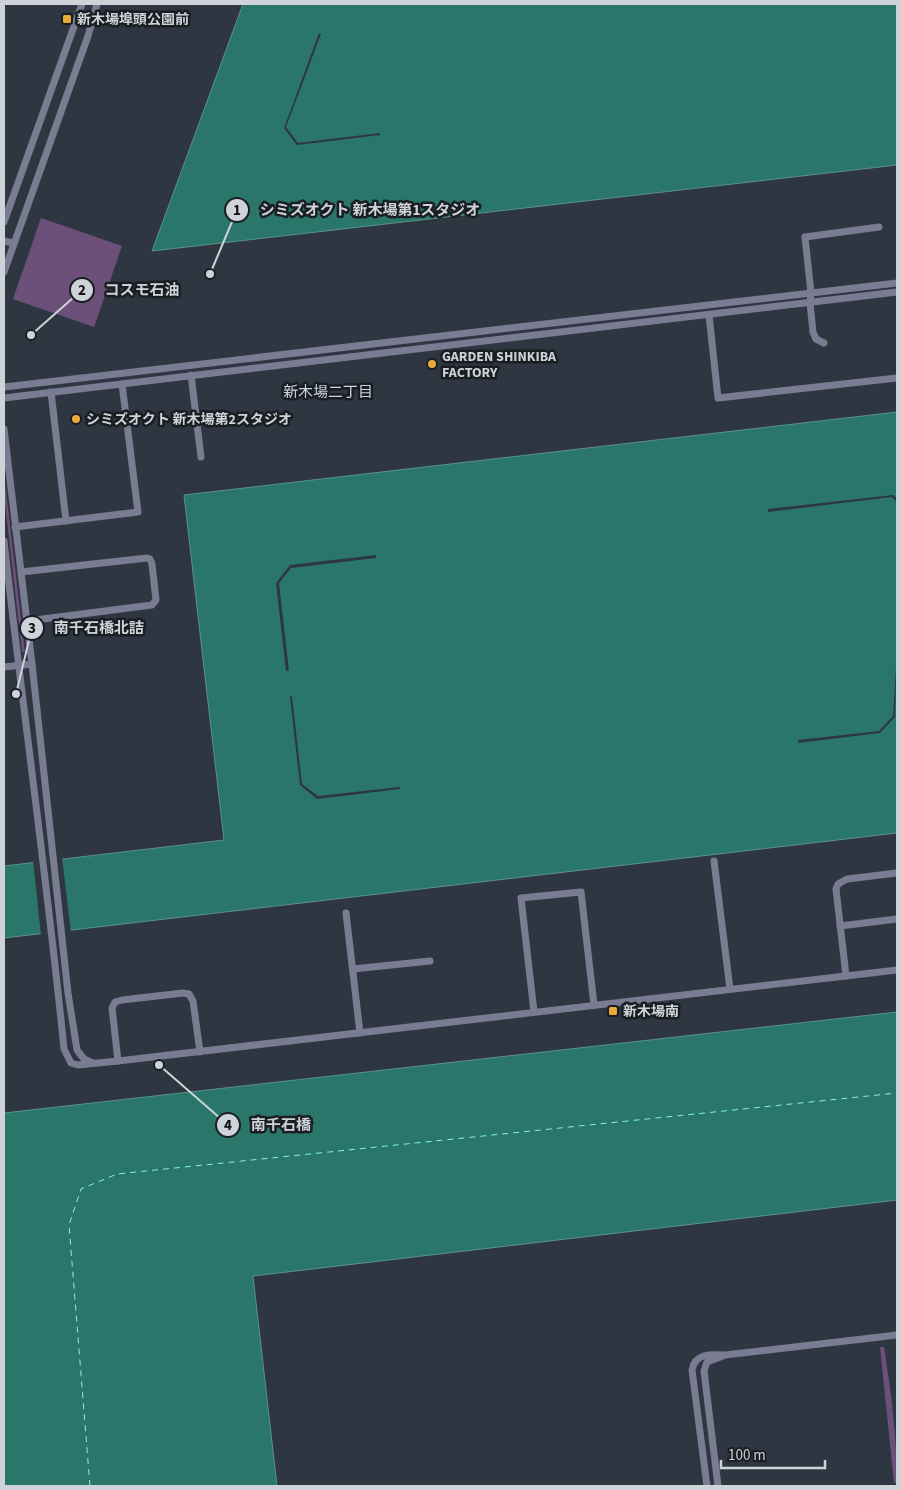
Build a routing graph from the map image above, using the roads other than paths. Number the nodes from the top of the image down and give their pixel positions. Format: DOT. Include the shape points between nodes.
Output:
graph roads {
  1 [pos="82,4"];
  2 [pos="98,4"];
  3 [pos="4,222"];
  4 [pos="879,227"];
  5 [pos="4,241"];
  6 [pos="13,243"];
  7 [pos="4,272"];
  8 [pos="897,283"];
  9 [pos="897,292"];
  10 [pos="811,293"];
  11 [pos="810,303"];
  12 [pos="709,315"];
  13 [pos="557,323"];
  14 [pos="558,333"];
  15 [pos="824,343"];
  16 [pos="290,354"];
  17 [pos="291,364"];
  18 [pos="191,375"];
  19 [pos="897,378"];
  20 [pos="122,384"];
  21 [pos="4,387"];
  22 [pos="51,392"];
  23 [pos="4,398"];
  24 [pos="4,429"];
  25 [pos="201,457"];
  26 [pos="66,521"];
  27 [pos="15,527"];
  28 [pos="4,541"];
  29 [pos="21,572"];
  30 [pos="26,621"];
  31 [pos="32,664"];
  32 [pos="18,665"];
  33 [pos="4,667"];
  34 [pos="714,861"];
  35 [pos="897,873"];
  36 [pos="346,913"];
  37 [pos="897,919"];
  38 [pos="840,926"];
  39 [pos="430,961"];
  40 [pos="353,969"];
  41 [pos="897,970"];
  42 [pos="846,976"];
  43 [pos="730,989"];
  44 [pos="594,1005"];
  45 [pos="534,1012"];
  46 [pos="360,1033"];
  47 [pos="200,1052"];
  48 [pos="118,1061"];
  49 [pos="96,1063"];
  50 [pos="897,1335"];
  51 [pos="726,1355"];
  52 [pos="707,1486"];
  53 [pos="718,1486"];
  1 -- 3 [label="street"];
  2 -- 6 [label="street"];
  4 -- 10 [label="street" via="805,237"];
  5 -- 6 [label="street"];
  6 -- 7 [label="street"];
  8 -- 10 [label="street"];
  9 -- 11 [label="street"];
  10 -- 11 [label="street"];
  10 -- 13 [label="street"];
  11 -- 12 [label="street"];
  11 -- 15 [label="street" via="813,332 816,339"];
  12 -- 14 [label="street"];
  12 -- 19 [label="street" via="718,398"];
  13 -- 14 [label="street"];
  13 -- 16 [label="street"];
  14 -- 17 [label="street"];
  16 -- 17 [label="street"];
  16 -- 21 [label="street"];
  17 -- 18 [label="street"];
  18 -- 20 [label="street"];
  18 -- 25 [label="street"];
  20 -- 22 [label="street"];
  20 -- 26 [label="street" via="138,512"];
  22 -- 23 [label="street"];
  22 -- 26 [label="street"];
  24 -- 27 [label="street"];
  26 -- 27 [label="street"];
  27 -- 29 [label="street"];
  28 -- 32 [label="street"];
  29 -- 30 [label="street"];
  29 -- 30 [label="street" via="147,558 152,564 156,600 152,605"];
  30 -- 31 [label="street"];
  31 -- 32 [label="street"];
  31 -- 49 [label="street" via="77,1050 84,1059"];
  32 -- 33 [label="street"];
  32 -- 49 [label="street" via="64,1049 71,1063"];
  34 -- 43 [label="street"];
  35 -- 38 [label="street" via="840,881 836,889"];
  36 -- 40 [label="street"];
  37 -- 38 [label="street"];
  38 -- 42 [label="street"];
  39 -- 40 [label="street"];
  40 -- 46 [label="street"];
  41 -- 42 [label="street"];
  42 -- 43 [label="street"];
  43 -- 44 [label="street"];
  44 -- 45 [label="street"];
  44 -- 45 [label="street" via="581,892 521,898"];
  45 -- 46 [label="street"];
  46 -- 47 [label="street"];
  47 -- 48 [label="street"];
  47 -- 48 [label="street" via="193,1001 187,993 122,1000 115,1002 112,1008"];
  48 -- 49 [label="street"];
  50 -- 51 [label="street"];
  51 -- 52 [label="street" via="697,1358 693,1363"];
  51 -- 53 [label="street" via="707,1362 704,1371"];
}
